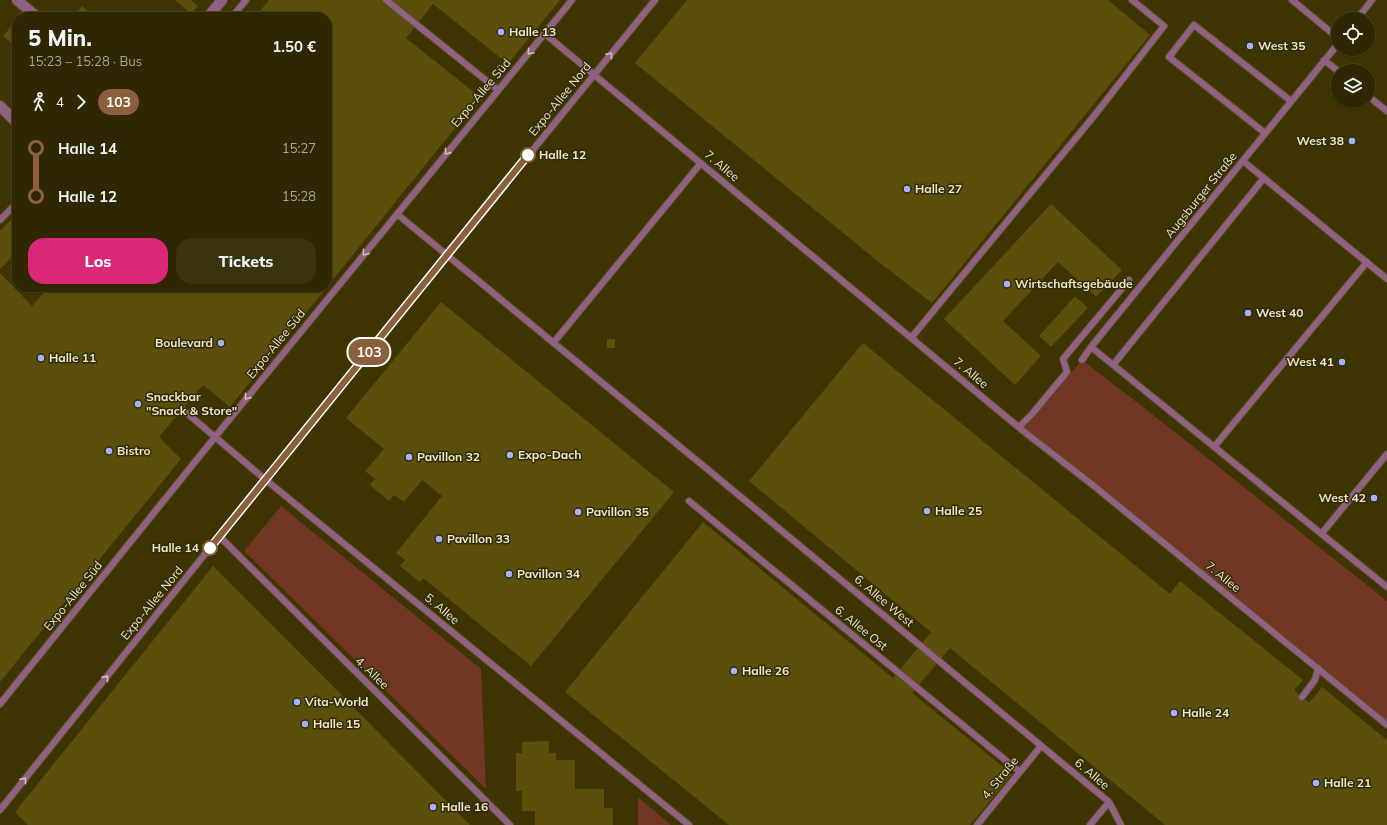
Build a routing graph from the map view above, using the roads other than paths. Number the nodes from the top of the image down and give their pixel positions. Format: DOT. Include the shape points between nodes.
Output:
graph roads {
  1 [pos="17,0"];
  2 [pos="222,0"];
  3 [pos="246,0"];
  4 [pos="386,0"];
  5 [pos="572,0"];
  6 [pos="655,0"];
  7 [pos="1132,0"];
  8 [pos="1292,0"];
  9 [pos="1372,0"];
  10 [pos="31,12"];
  11 [pos="212,12"];
  12 [pos="236,12"];
  13 [pos="1363,12"];
  14 [pos="1331,32"];
  15 [pos="545,34"];
  16 [pos="1331,52"];
  17 [pos="1324,60"];
  18 [pos="1331,66"];
  19 [pos="594,74"];
  20 [pos="498,90"];
  21 [pos="1291,101"];
  22 [pos="1375,102"];
  23 [pos="0,106"];
  24 [pos="1387,111"];
  25 [pos="12,118"];
  26 [pos="1265,133"];
  27 [pos="1242,161"];
  28 [pos="701,163"];
  29 [pos="1264,178"];
  30 [pos="12,208"];
  31 [pos="397,214"];
  32 [pos="0,220"];
  33 [pos="448,255"];
  34 [pos="1367,262"];
  35 [pos="1387,279"];
  36 [pos="1129,280"];
  37 [pos="911,338"];
  38 [pos="554,342"];
  39 [pos="1091,347"];
  40 [pos="1082,360"];
  41 [pos="1113,365"];
  42 [pos="182,409"];
  43 [pos="1019,427"];
  44 [pos="215,437"];
  45 [pos="1214,447"];
  46 [pos="1387,454"];
  47 [pos="265,479"];
  48 [pos="689,501"];
  49 [pos="1322,534"];
  50 [pos="219,536"];
  51 [pos="1387,587"];
  52 [pos="1318,668"];
  53 [pos="1302,697"];
  54 [pos="0,704"];
  55 [pos="1387,725"];
  56 [pos="1041,746"];
  57 [pos="1020,772"];
  58 [pos="1109,802"];
  59 [pos="0,810"];
  60 [pos="510,825"];
  61 [pos="689,825"];
  62 [pos="977,825"];
  63 [pos="1090,825"];
  64 [pos="1121,825"];
  1 -- 10 [label="street"];
  2 -- 11 [label="street"];
  3 -- 12 [label="lane"];
  4 -- 20 [label="lane"];
  5 -- 15 [label="lane, Expo-Allee Süd"];
  19 -- 6 [label="lane, Expo-Allee Nord, one-way"];
  7 -- 37 [label="lane" via="1164,26 1089,122"];
  8 -- 14 [label="lane"];
  9 -- 13 [label="lane"];
  15 -- 19 [label="lane, 7. Allee"];
  15 -- 20 [label="lane, Expo-Allee Süd, one-way"];
  16 -- 17 [label="lane, Augsburger Straße"];
  17 -- 18 [label="lane"];
  17 -- 21 [label="lane, Augsburger Straße"];
  19 -- 28 [label="lane, 7. Allee"];
  19 -- 33 [label="lane, Expo-Allee Nord"];
  20 -- 31 [label="lane, Expo-Allee Süd, one-way"];
  21 -- 26 [label="lane, Augsburger Straße"];
  21 -- 26 [label="lane" via="1194,25 1169,57"];
  22 -- 24 [label="lane"];
  23 -- 25 [label="street"];
  26 -- 27 [label="lane, Augsburger Straße"];
  27 -- 29 [label="lane"];
  27 -- 39 [label="lane, Augsburger Straße"];
  28 -- 37 [label="lane, 7. Allee"];
  28 -- 38 [label="lane"];
  29 -- 34 [label="lane"];
  29 -- 41 [label="lane"];
  30 -- 32 [label="lane"];
  31 -- 33 [label="lane, 6. Allee West"];
  31 -- 44 [label="lane, Expo-Allee Süd, one-way"];
  33 -- 38 [label="lane, 6. Allee West"];
  33 -- 47 [label="lane, Expo-Allee Nord"];
  34 -- 35 [label="lane"];
  34 -- 45 [label="lane"];
  36 -- 43 [label="lane" via="1063,359 1067,372"];
  37 -- 43 [label="lane, 7. Allee"];
  38 -- 56 [label="lane, 6. Allee West"];
  39 -- 40 [label="lane, Augsburger Straße"];
  39 -- 41 [label="lane"];
  41 -- 45 [label="lane"];
  42 -- 44 [label="lane, 5. Allee"];
  43 -- 52 [label="lane, 7. Allee"];
  44 -- 47 [label="lane, 5. Allee"];
  44 -- 54 [label="lane, Expo-Allee Süd"];
  45 -- 49 [label="lane"];
  46 -- 49 [label="lane"];
  47 -- 50 [label="lane, Expo-Allee Nord"];
  47 -- 61 [label="lane, 5. Allee"];
  48 -- 57 [label="lane, 6. Allee Ost"];
  49 -- 51 [label="lane"];
  59 -- 50 [label="lane, Expo-Allee Nord, one-way"];
  50 -- 60 [label="lane, 4. Allee"];
  52 -- 53 [label="lane" via="1315,680"];
  52 -- 55 [label="lane, 7. Allee"];
  56 -- 57 [label="lane, 4. Straße"];
  56 -- 58 [label="lane, 6. Allee"];
  57 -- 62 [label="lane, 4. Straße"];
  58 -- 63 [label="lane"];
  58 -- 64 [label="lane, 6. Allee"];
}
